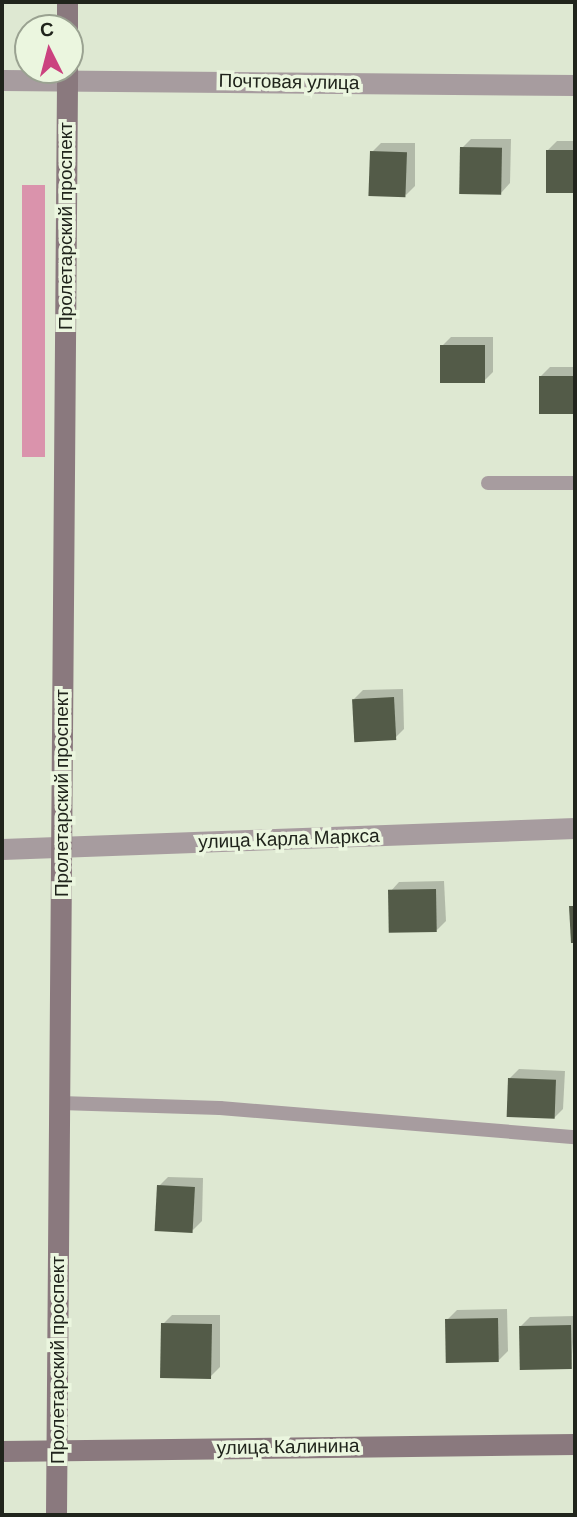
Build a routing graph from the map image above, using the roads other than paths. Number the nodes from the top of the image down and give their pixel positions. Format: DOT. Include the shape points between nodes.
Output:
graph roads {
  1 [pos="84,75"];
  2 [pos="67,84"];
  3 [pos="575,85"];
  4 [pos="488,483"];
  5 [pos="575,483"];
  6 [pos="575,828"];
  7 [pos="61,848"];
  8 [pos="2,849"];
  9 [pos="60,1103"];
  10 [pos="575,1137"];
  11 [pos="575,1444"];
  12 [pos="57,1450"];
  13 [pos="2,1451"];
  14 [pos="56,1515"];
  1 -- 3 [label="street, Почтовая улица"];
  2 -- 7 [label="street, Пролетарский проспект"];
  4 -- 5 [label="lane"];
  6 -- 7 [label="street, улица Карла Маркса"];
  7 -- 8 [label="street, улица Карла Маркса"];
  7 -- 9 [label="street, Пролетарский проспект"];
  9 -- 10 [label="lane" via="220,1108"];
  9 -- 12 [label="street, Пролетарский проспект"];
  11 -- 12 [label="street, улица Калинина"];
  12 -- 13 [label="street, улица Калинина"];
  12 -- 14 [label="street, Пролетарский проспект"];
}
